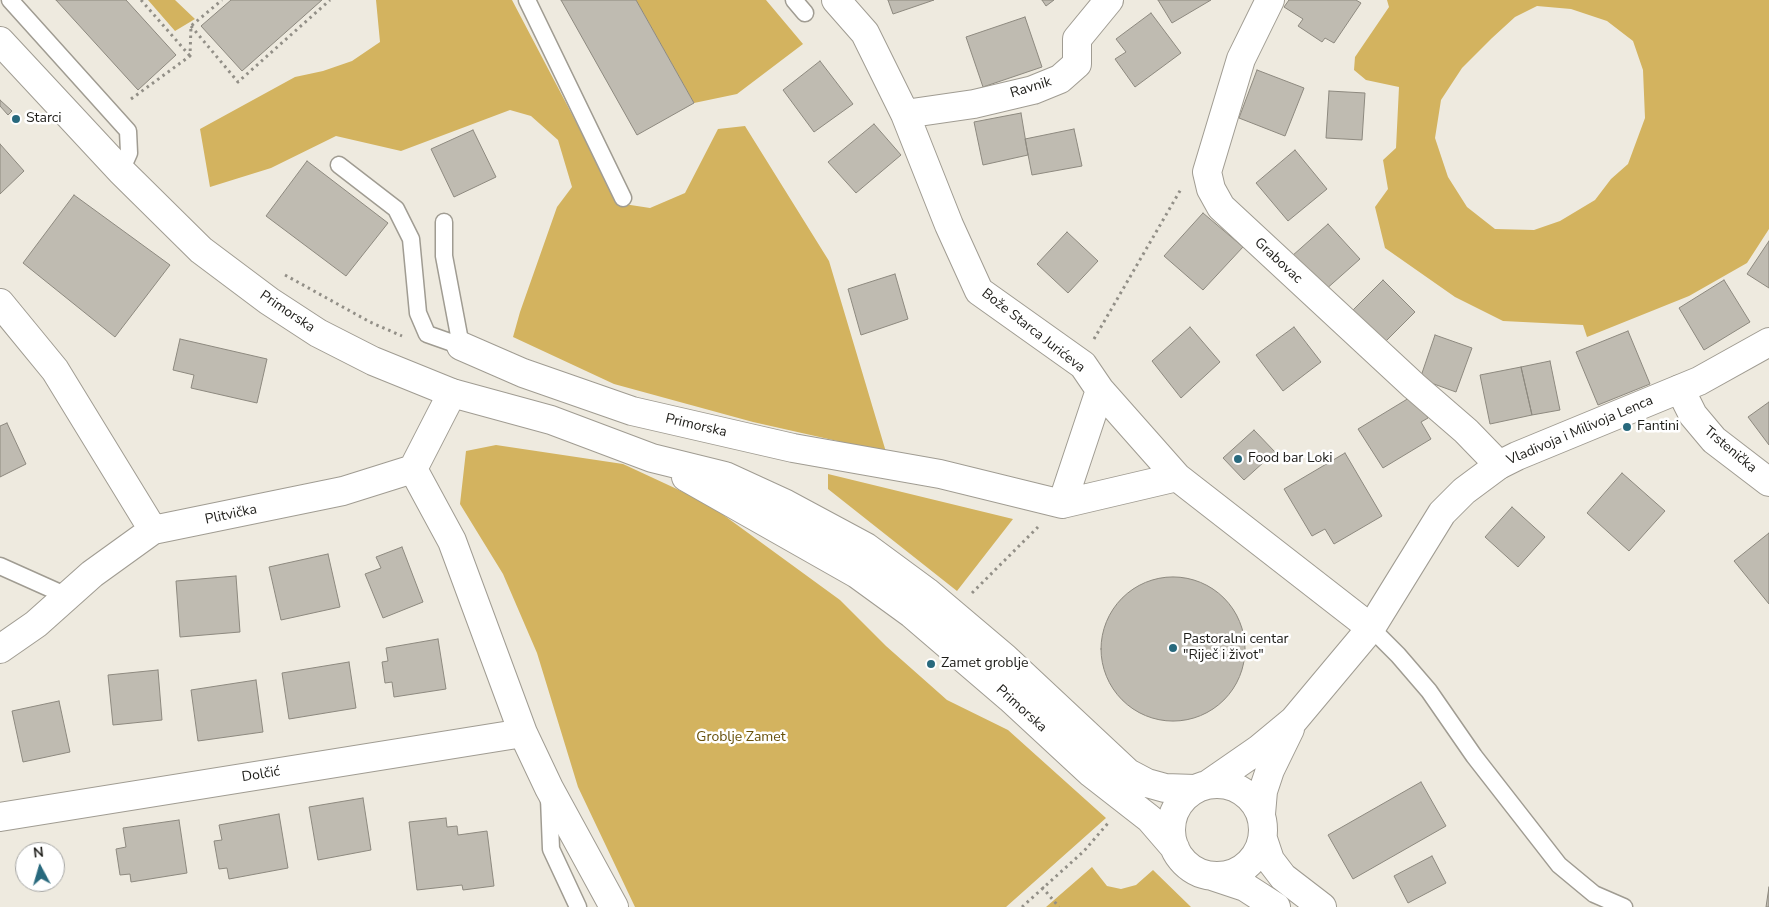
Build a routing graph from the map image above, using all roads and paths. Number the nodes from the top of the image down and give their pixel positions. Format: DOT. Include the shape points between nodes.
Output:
graph roads {
  1 [pos="10,0"];
  2 [pos="141,0"];
  3 [pos="222,0"];
  4 [pos="330,0"];
  5 [pos="527,0"];
  6 [pos="836,0"];
  7 [pos="1109,0"];
  8 [pos="1270,0"];
  9 [pos="191,26"];
  10 [pos="0,41"];
  11 [pos="190,56"];
  12 [pos="132,100"];
  13 [pos="905,114"];
  14 [pos="339,165"];
  15 [pos="121,171"];
  16 [pos="1180,190"];
  17 [pos="623,198"];
  18 [pos="444,222"];
  19 [pos="283,274"];
  20 [pos="0,303"];
  21 [pos="427,334"];
  22 [pos="1769,342"];
  23 [pos="461,346"];
  24 [pos="1083,366"];
  25 [pos="1680,389"];
  26 [pos="1100,390"];
  27 [pos="452,393"];
  28 [pos="652,458"];
  29 [pos="1499,465"];
  30 [pos="413,469"];
  31 [pos="1177,477"];
  32 [pos="1769,482"];
  33 [pos="1062,504"];
  34 [pos="153,530"];
  35 [pos="0,566"];
  36 [pos="67,596"];
  37 [pos="968,597"];
  38 [pos="1372,628"];
  39 [pos="0,649"];
  40 [pos="1294,720"];
  41 [pos="523,733"];
  42 [pos="1201,787"];
  43 [pos="549,788"];
  44 [pos="0,817"];
  45 [pos="1114,817"];
  46 [pos="1262,827"];
  47 [pos="1175,848"];
  48 [pos="1212,876"];
  49 [pos="1042,887"];
  50 [pos="578,907"];
  51 [pos="614,907"];
  52 [pos="1022,907"];
  53 [pos="1060,907"];
  54 [pos="1276,907"];
  55 [pos="1322,907"];
  56 [pos="1624,907"];
  1 -- 15 [label="lane" via="128,130 129,153"];
  2 -- 11 [label="path"];
  3 -- 9 [label="path"];
  4 -- 9 [label="path" via="238,82"];
  5 -- 17 [label="lane"];
  6 -- 13 [label="street, Bože Starca Jurićeva" via="865,33"];
  7 -- 13 [label="street, Ravnik" via="1077,39 1077,64 1060,80 974,104"];
  8 -- 29 [label="street, Grabovac" via="1241,59 1207,172 1211,189 1221,207"];
  9 -- 11 [label="path"];
  10 -- 15 [label="street, Primorska"];
  11 -- 12 [label="path"];
  13 -- 24 [label="street, Bože Starca Jurićeva" via="949,226 979,291"];
  14 -- 21 [label="lane" via="396,209 411,239 418,313"];
  15 -- 27 [label="street, Primorska" via="201,250 269,301 318,333 373,361"];
  16 -- 24 [label="path" via="1093,341"];
  18 -- 23 [label="lane" via="444,256"];
  19 -- 21 [label="path" via="370,322 414,341"];
  20 -- 34 [label="street" via="55,370"];
  21 -- 23 [label="lane"];
  22 -- 25 [label="street, Vladivoja i Milivoja Lenca"];
  23 -- 33 [label="street, Primorska" via="523,373 632,411 793,448 940,474"];
  24 -- 26 [label="street, Bože Starca Jurićeva"];
  25 -- 29 [label="street, Vladivoja i Milivoja Lenca"];
  25 -- 32 [label="street, Trstenička" via="1692,416 1714,440"];
  26 -- 31 [label="street, Bože Starca Jurićeva"];
  26 -- 33 [label="street"];
  27 -- 28 [label="street, Primorska" via="551,420"];
  27 -- 30 [label="street"];
  28 -- 42 [label="street, Primorska" via="724,476 786,504 866,547 961,619 1128,773 1165,788"];
  28 -- 47 [label="street, Primorska" via="857,574 912,614 1091,773 1150,819"];
  29 -- 38 [label="street, Vladivoja i Milivoja Lenca" via="1457,496 1442,513"];
  30 -- 34 [label="street, Plitvička" via="343,491"];
  30 -- 41 [label="street" via="452,541"];
  31 -- 33 [label="street, Primorska"];
  31 -- 38 [label="street, Bože Starca Jurićeva"];
  33 -- 37 [label="path"];
  34 -- 36 [label="street, Plitvička"];
  35 -- 36 [label="lane"];
  36 -- 39 [label="street, Plitvička" via="36,624"];
  38 -- 40 [label="street, Vladivoja i Milivoja Lenca"];
  38 -- 56 [label="lane" via="1429,690 1474,756 1558,865 1594,894"];
  40 -- 42 [label="street, Vladivoja i Milivoja Lenca" via="1259,749"];
  40 -- 46 [label="street, Vladivoja i Milivoja Lenca" via="1264,790"];
  41 -- 43 [label="street"];
  41 -- 44 [label="street, Dolčić"];
  42 -- 46 [label="street, Primorska" via="1220,784 1245,792 1254,802"];
  42 -- 47 [label="street" via="1184,797 1174,815 1171,835"];
  43 -- 50 [label="lane" via="551,850"];
  43 -- 51 [label="street"];
  45 -- 49 [label="path" via="1084,851"];
  46 -- 48 [label="street" via="1254,858 1238,871"];
  46 -- 55 [label="street" via="1270,860 1283,877"];
  47 -- 48 [label="street, Primorska" via="1184,862"];
  48 -- 54 [label="street, Primorska" via="1245,887"];
  49 -- 52 [label="path"];
  49 -- 53 [label="path"];
}
